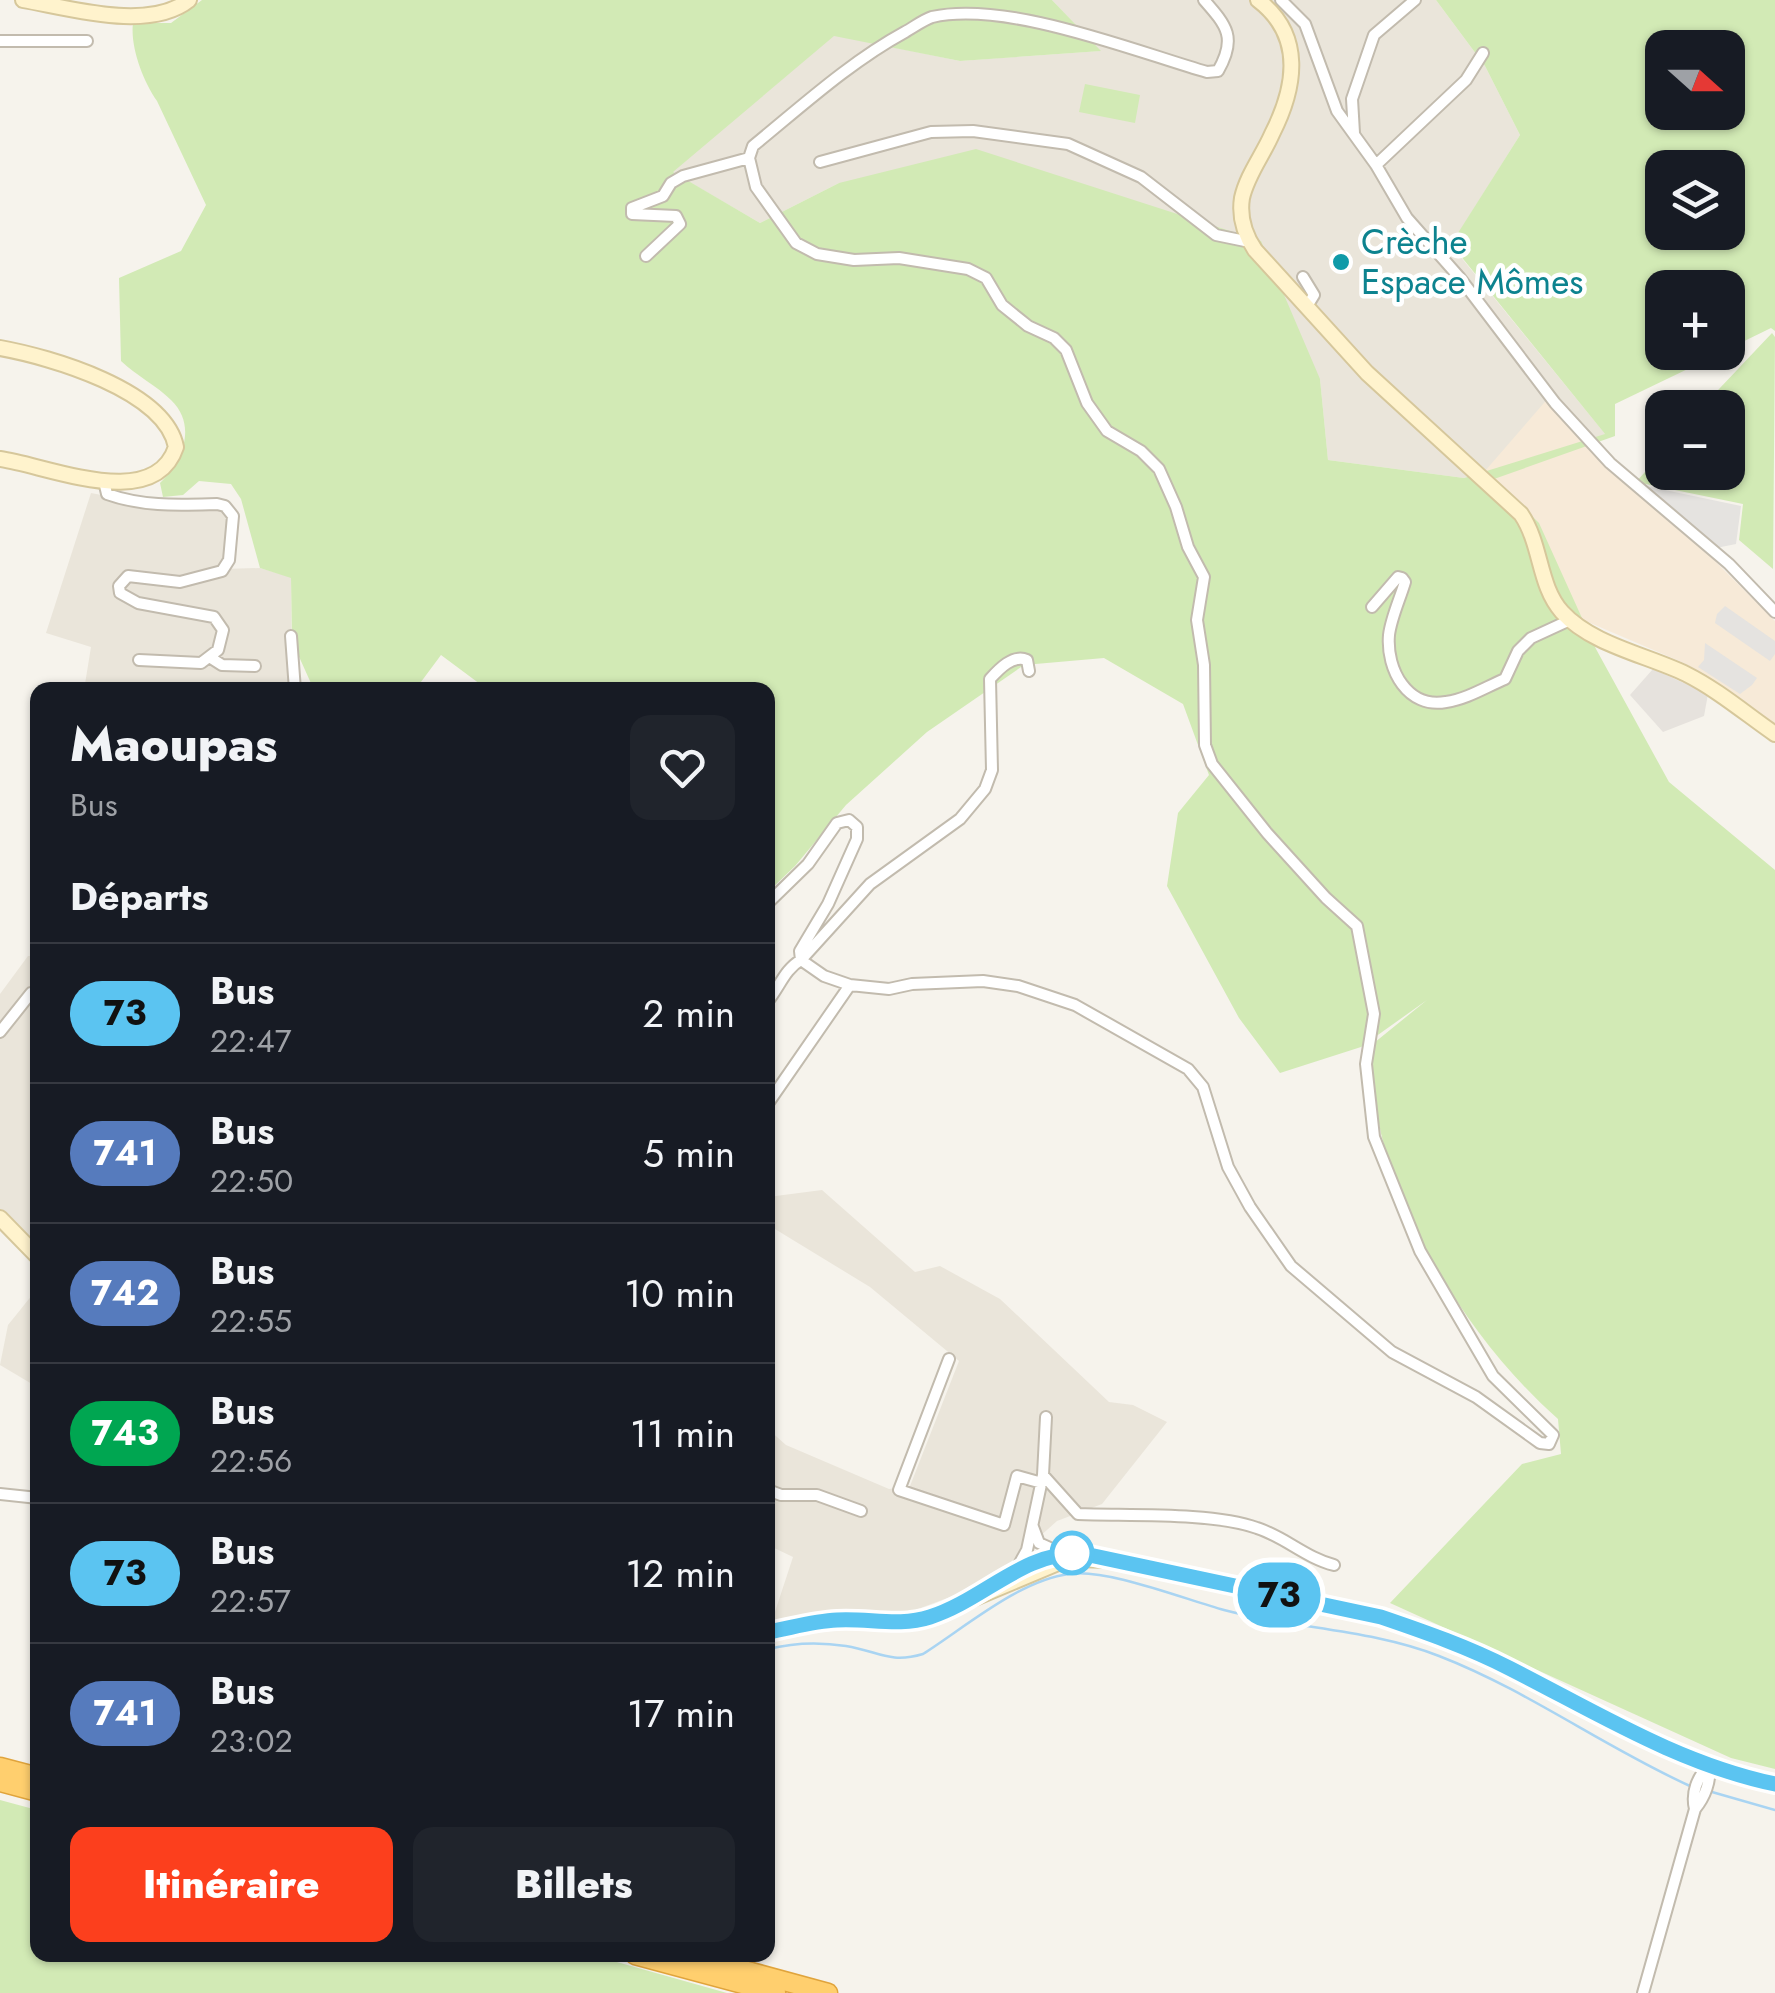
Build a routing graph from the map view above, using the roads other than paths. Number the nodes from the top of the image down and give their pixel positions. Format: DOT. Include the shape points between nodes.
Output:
graph roads {
  1 [pos="23,0"];
  2 [pos="189,0"];
  3 [pos="1204,0"];
  4 [pos="1258,0"];
  5 [pos="1281,0"];
  6 [pos="1415,0"];
  7 [pos="0,41"];
  8 [pos="87,41"];
  9 [pos="1483,53"];
  10 [pos="1354,134"];
  11 [pos="750,158"];
  12 [pos="820,162"];
  13 [pos="1376,164"];
  14 [pos="1250,242"];
  15 [pos="646,256"];
  16 [pos="1303,277"];
  17 [pos="1306,308"];
  18 [pos="0,348"];
  19 [pos="0,459"];
  20 [pos="104,481"];
  21 [pos="1372,607"];
  22 [pos="1775,612"];
  23 [pos="1570,620"];
  24 [pos="290,636"];
  25 [pos="211,658"];
  26 [pos="139,660"];
  27 [pos="255,666"];
  28 [pos="1029,671"];
  29 [pos="294,682"];
  30 [pos="1775,734"];
  31 [pos="775,896"];
  32 [pos="802,960"];
  33 [pos="850,986"];
  34 [pos="775,992"];
  35 [pos="30,995"];
  36 [pos="0,1032"];
  37 [pos="775,1093"];
  38 [pos="0,1218"];
  39 [pos="30,1249"];
  40 [pos="949,1359"];
  41 [pos="1046,1416"];
  42 [pos="1042,1479"];
  43 [pos="775,1493"];
  44 [pos="0,1494"];
  45 [pos="30,1497"];
  46 [pos="861,1511"];
  47 [pos="1042,1556"];
  48 [pos="1334,1565"];
  49 [pos="1014,1577"];
  50 [pos="775,1631"];
  51 [pos="1709,1766"];
  52 [pos="0,1767"];
  53 [pos="30,1775"];
  54 [pos="0,1782"];
  55 [pos="1775,1784"];
  56 [pos="30,1790"];
  57 [pos="661,1962"];
  58 [pos="715,1962"];
  59 [pos="776,1993"];
  60 [pos="828,1993"];
  61 [pos="1643,1993"];
  1 -- 2 [label="main road" via="142,17 166,14"];
  3 -- 11 [label="street" via="1228,32 1228,54 1218,71 1017,18 932,18 874,48 753,146"];
  4 -- 14 [label="main road" via="1284,28 1291,58 1280,116 1243,196"];
  5 -- 10 [label="street" via="1304,24 1338,111"];
  6 -- 10 [label="street" via="1374,35 1352,99"];
  7 -- 8 [label="street"];
  9 -- 13 [label="street" via="1466,80"];
  10 -- 13 [label="street"];
  11 -- 15 [label="street" via="682,176 663,196 632,208 632,214 676,216 680,224"];
  11 -- 33 [label="street" via="756,187 796,243 817,254 899,258 986,278 1002,306 1066,350 1087,403 1107,431 1159,469 1204,577 1197,620 1212,764 1267,833 1357,926 1374,1014 1366,1064 1374,1138 1420,1251 1492,1376 1553,1435 1549,1444 1392,1352 1291,1266 1228,1167 1203,1086 1188,1069 1075,1005 1018,986"];
  12 -- 14 [label="street" via="931,132 1068,144 1141,177 1216,236"];
  13 -- 22 [label="street" via="1407,218 1556,403 1610,463"];
  14 -- 17 [label="main road"];
  16 -- 17 [label="street" via="1314,296"];
  17 -- 23 [label="main road" via="1521,514 1549,594"];
  18 -- 20 [label="main road" via="85,373 132,396 170,426 176,446 168,465 136,482"];
  19 -- 20 [label="main road"];
  20 -- 25 [label="street" via="108,494 140,504 217,504 230,510 235,526 222,571 180,582 128,576 119,586 138,603 214,618 223,637"];
  21 -- 23 [label="street" via="1402,578 1389,638 1394,671 1421,700 1444,703 1505,679 1531,638"];
  23 -- 30 [label="main road" via="1690,676"];
  24 -- 29 [label="street"];
  25 -- 26 [label="street"];
  25 -- 27 [label="street"];
  28 -- 32 [label="street" via="1021,658 990,679 992,770 985,789 960,819 870,884"];
  31 -- 32 [label="street" via="837,823 849,820 857,828 836,887 800,951"];
  32 -- 33 [label="street"];
  32 -- 34 [label="street" via="789,967"];
  33 -- 37 [label="street"];
  35 -- 36 [label="street"];
  38 -- 39 [label="main road"];
  40 -- 42 [label="street" via="898,1490 1004,1525 1017,1476"];
  41 -- 42 [label="street"];
  42 -- 47 [label="street" via="1033,1526"];
  42 -- 48 [label="street" via="1078,1514 1231,1521"];
  43 -- 46 [label="street" via="817,1495"];
  44 -- 45 [label="street"];
  47 -- 49 [label="main road"];
  47 -- 49 [label="street"];
  47 -- 51 [label="main road" via="1106,1560 1381,1617 1506,1666"];
  49 -- 50 [label="main road" via="932,1616 836,1620"];
  51 -- 55 [label="main road"];
  51 -- 61 [label="street" via="1692,1799 1695,1809"];
  52 -- 53 [label="highway"];
  54 -- 56 [label="highway"];
  57 -- 59 [label="highway"];
  58 -- 60 [label="highway"];
}
